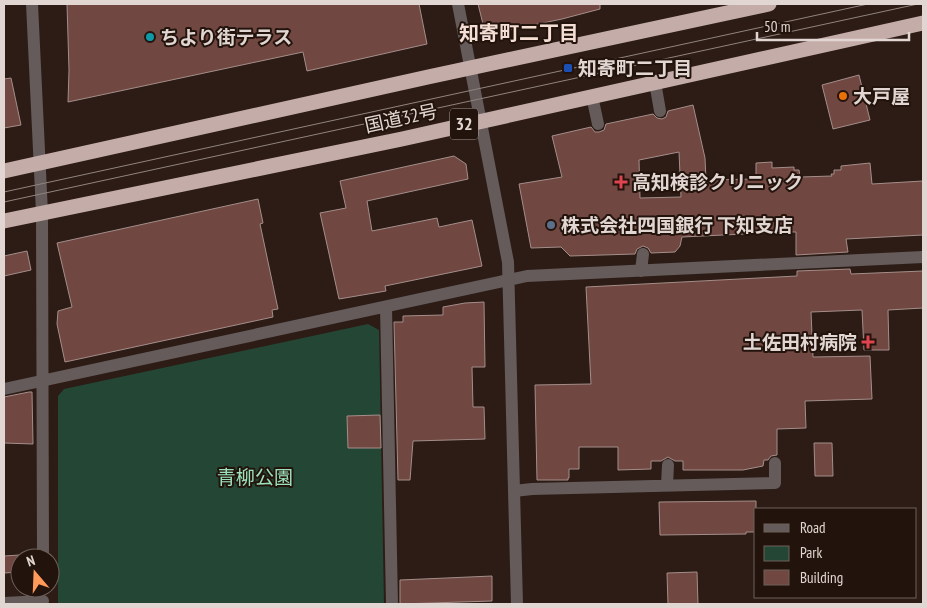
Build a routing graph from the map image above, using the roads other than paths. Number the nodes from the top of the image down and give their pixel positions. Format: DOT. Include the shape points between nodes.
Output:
graph roads {
  1 [pos="32,4"];
  2 [pos="458,4"];
  3 [pos="769,4"];
  4 [pos="923,23"];
  5 [pos="470,68"];
  6 [pos="655,82"];
  7 [pos="592,96"];
  8 [pos="660,111"];
  9 [pos="481,120"];
  10 [pos="598,124"];
  11 [pos="39,163"];
  12 [pos="4,171"];
  13 [pos="42,213"];
  14 [pos="4,221"];
  15 [pos="642,254"];
  16 [pos="923,257"];
  17 [pos="641,271"];
  18 [pos="509,280"];
  19 [pos="386,307"];
  20 [pos="43,380"];
  21 [pos="4,389"];
  22 [pos="775,463"];
  23 [pos="668,465"];
  24 [pos="668,485"];
  25 [pos="514,491"];
  26 [pos="43,548"];
  27 [pos="4,603"];
  28 [pos="44,603"];
  29 [pos="392,604"];
  30 [pos="517,604"];
  1 -- 11 [label="street"];
  2 -- 5 [label="street"];
  3 -- 5 [label="highway, 国道32号"];
  4 -- 6 [label="highway, 国道32号 / 32"];
  5 -- 9 [label="street"];
  5 -- 11 [label="highway, 国道32号"];
  6 -- 7 [label="highway, 国道32号 / 32"];
  6 -- 8 [label="street"];
  7 -- 9 [label="highway, 国道32号 / 32"];
  7 -- 10 [label="street"];
  9 -- 13 [label="highway, 国道32号 / 32"];
  9 -- 18 [label="street"];
  11 -- 12 [label="highway, 国道32号"];
  11 -- 13 [label="street"];
  13 -- 14 [label="highway, 国道32号 / 32"];
  13 -- 20 [label="street"];
  15 -- 17 [label="street"];
  16 -- 17 [label="street"];
  17 -- 18 [label="street" via="527,276"];
  18 -- 19 [label="street"];
  18 -- 25 [label="street"];
  19 -- 20 [label="street"];
  19 -- 29 [label="street"];
  20 -- 21 [label="street"];
  20 -- 26 [label="street"];
  22 -- 24 [label="street" via="775,483"];
  23 -- 24 [label="street"];
  24 -- 25 [label="street"];
  25 -- 30 [label="street"];
  27 -- 28 [label="street"];
}
